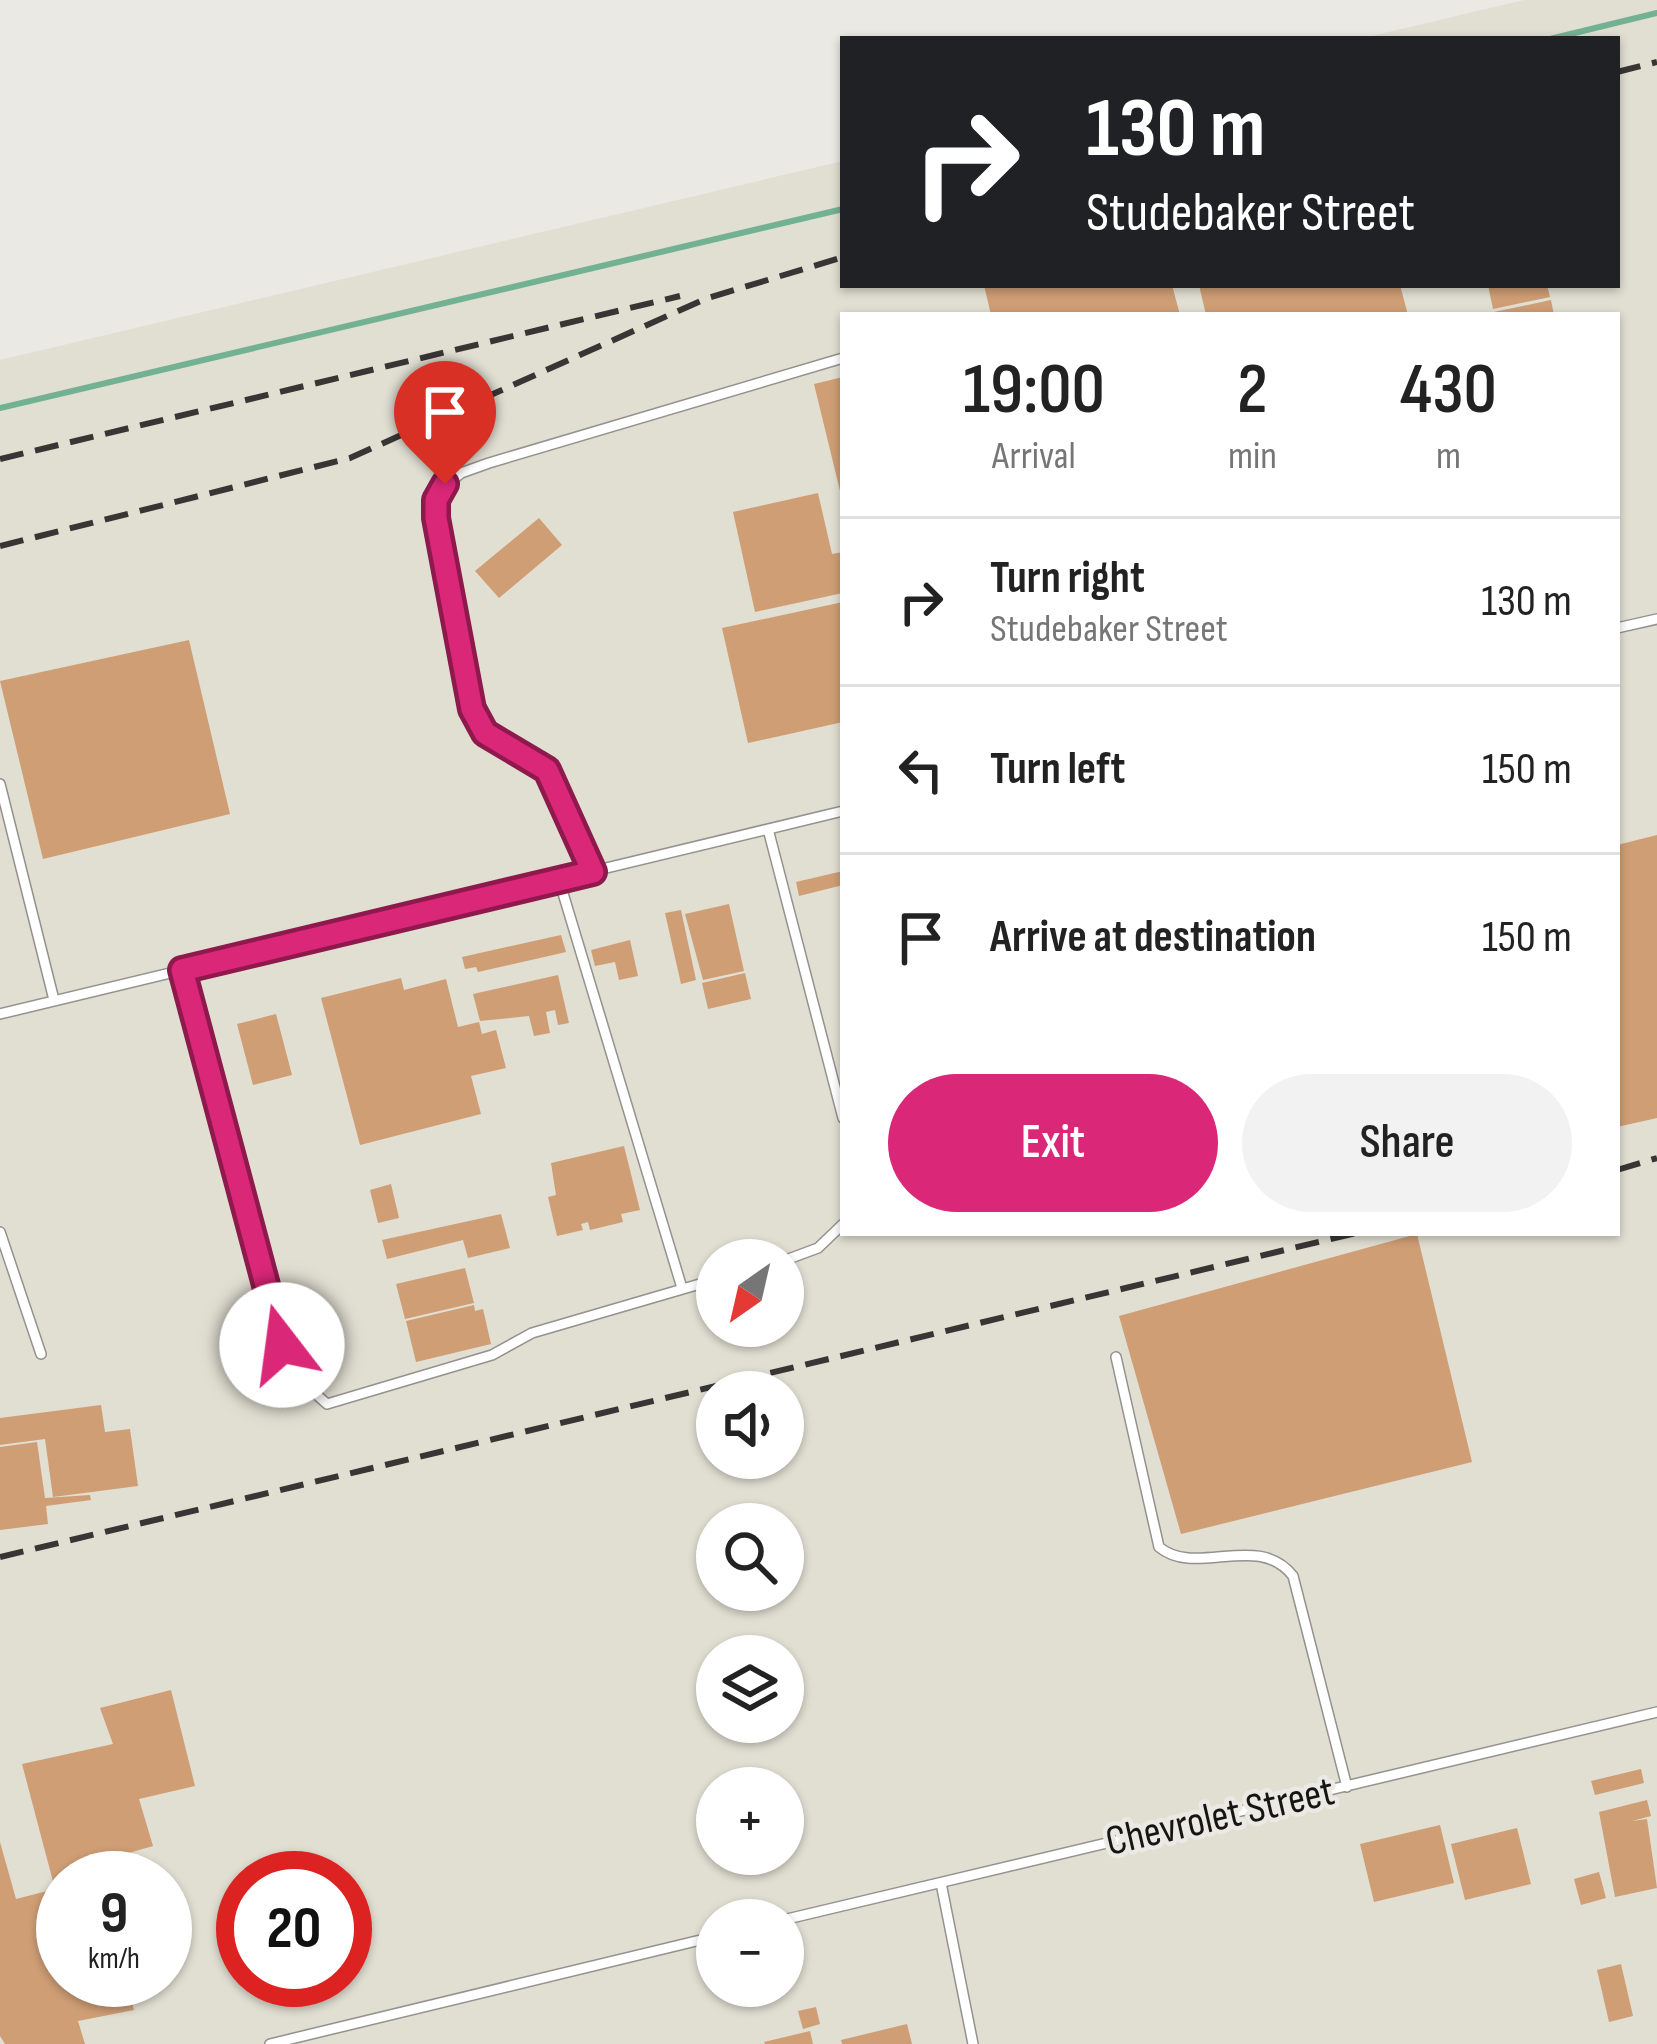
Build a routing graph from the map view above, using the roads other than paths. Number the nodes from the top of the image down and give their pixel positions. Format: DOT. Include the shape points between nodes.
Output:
graph roads {
  1 [pos="840,359"];
  2 [pos="1657,619"];
  3 [pos="1620,627"];
  4 [pos="0,784"];
  5 [pos="840,812"];
  6 [pos="768,829"];
  7 [pos="593,872"];
  8 [pos="559,880"];
  9 [pos="182,970"];
  10 [pos="54,1000"];
  11 [pos="0,1014"];
  12 [pos="840,1106"];
  13 [pos="840,1227"];
  14 [pos="0,1232"];
  15 [pos="804,1254"];
  16 [pos="696,1284"];
  17 [pos="682,1288"];
  18 [pos="40,1354"];
  19 [pos="1115,1357"];
  20 [pos="1657,1712"];
  21 [pos="1348,1786"];
  22 [pos="941,1883"];
  23 [pos="804,1915"];
  24 [pos="696,1941"];
  25 [pos="270,2044"];
  26 [pos="973,2044"];
  1 -- 7 [label="lane" via="475,468 440,491 436,518 472,709 485,733 547,770"];
  2 -- 3 [label="lane"];
  4 -- 10 [label="lane"];
  5 -- 6 [label="lane"];
  6 -- 7 [label="lane"];
  6 -- 12 [label="lane"];
  7 -- 8 [label="lane"];
  8 -- 9 [label="lane"];
  8 -- 17 [label="lane"];
  9 -- 10 [label="lane"];
  9 -- 17 [label="lane" via="282,1345 298,1378 327,1404"];
  10 -- 11 [label="lane"];
  13 -- 15 [label="lane"];
  14 -- 18 [label="lane"];
  16 -- 17 [label="lane"];
  19 -- 21 [label="lane" via="1159,1547 1182,1558 1283,1563"];
  20 -- 21 [label="lane, Chevrolet Street"];
  21 -- 22 [label="lane, Chevrolet Street"];
  22 -- 23 [label="lane, Chevrolet Street"];
  22 -- 26 [label="lane"];
  24 -- 25 [label="lane"];
}
